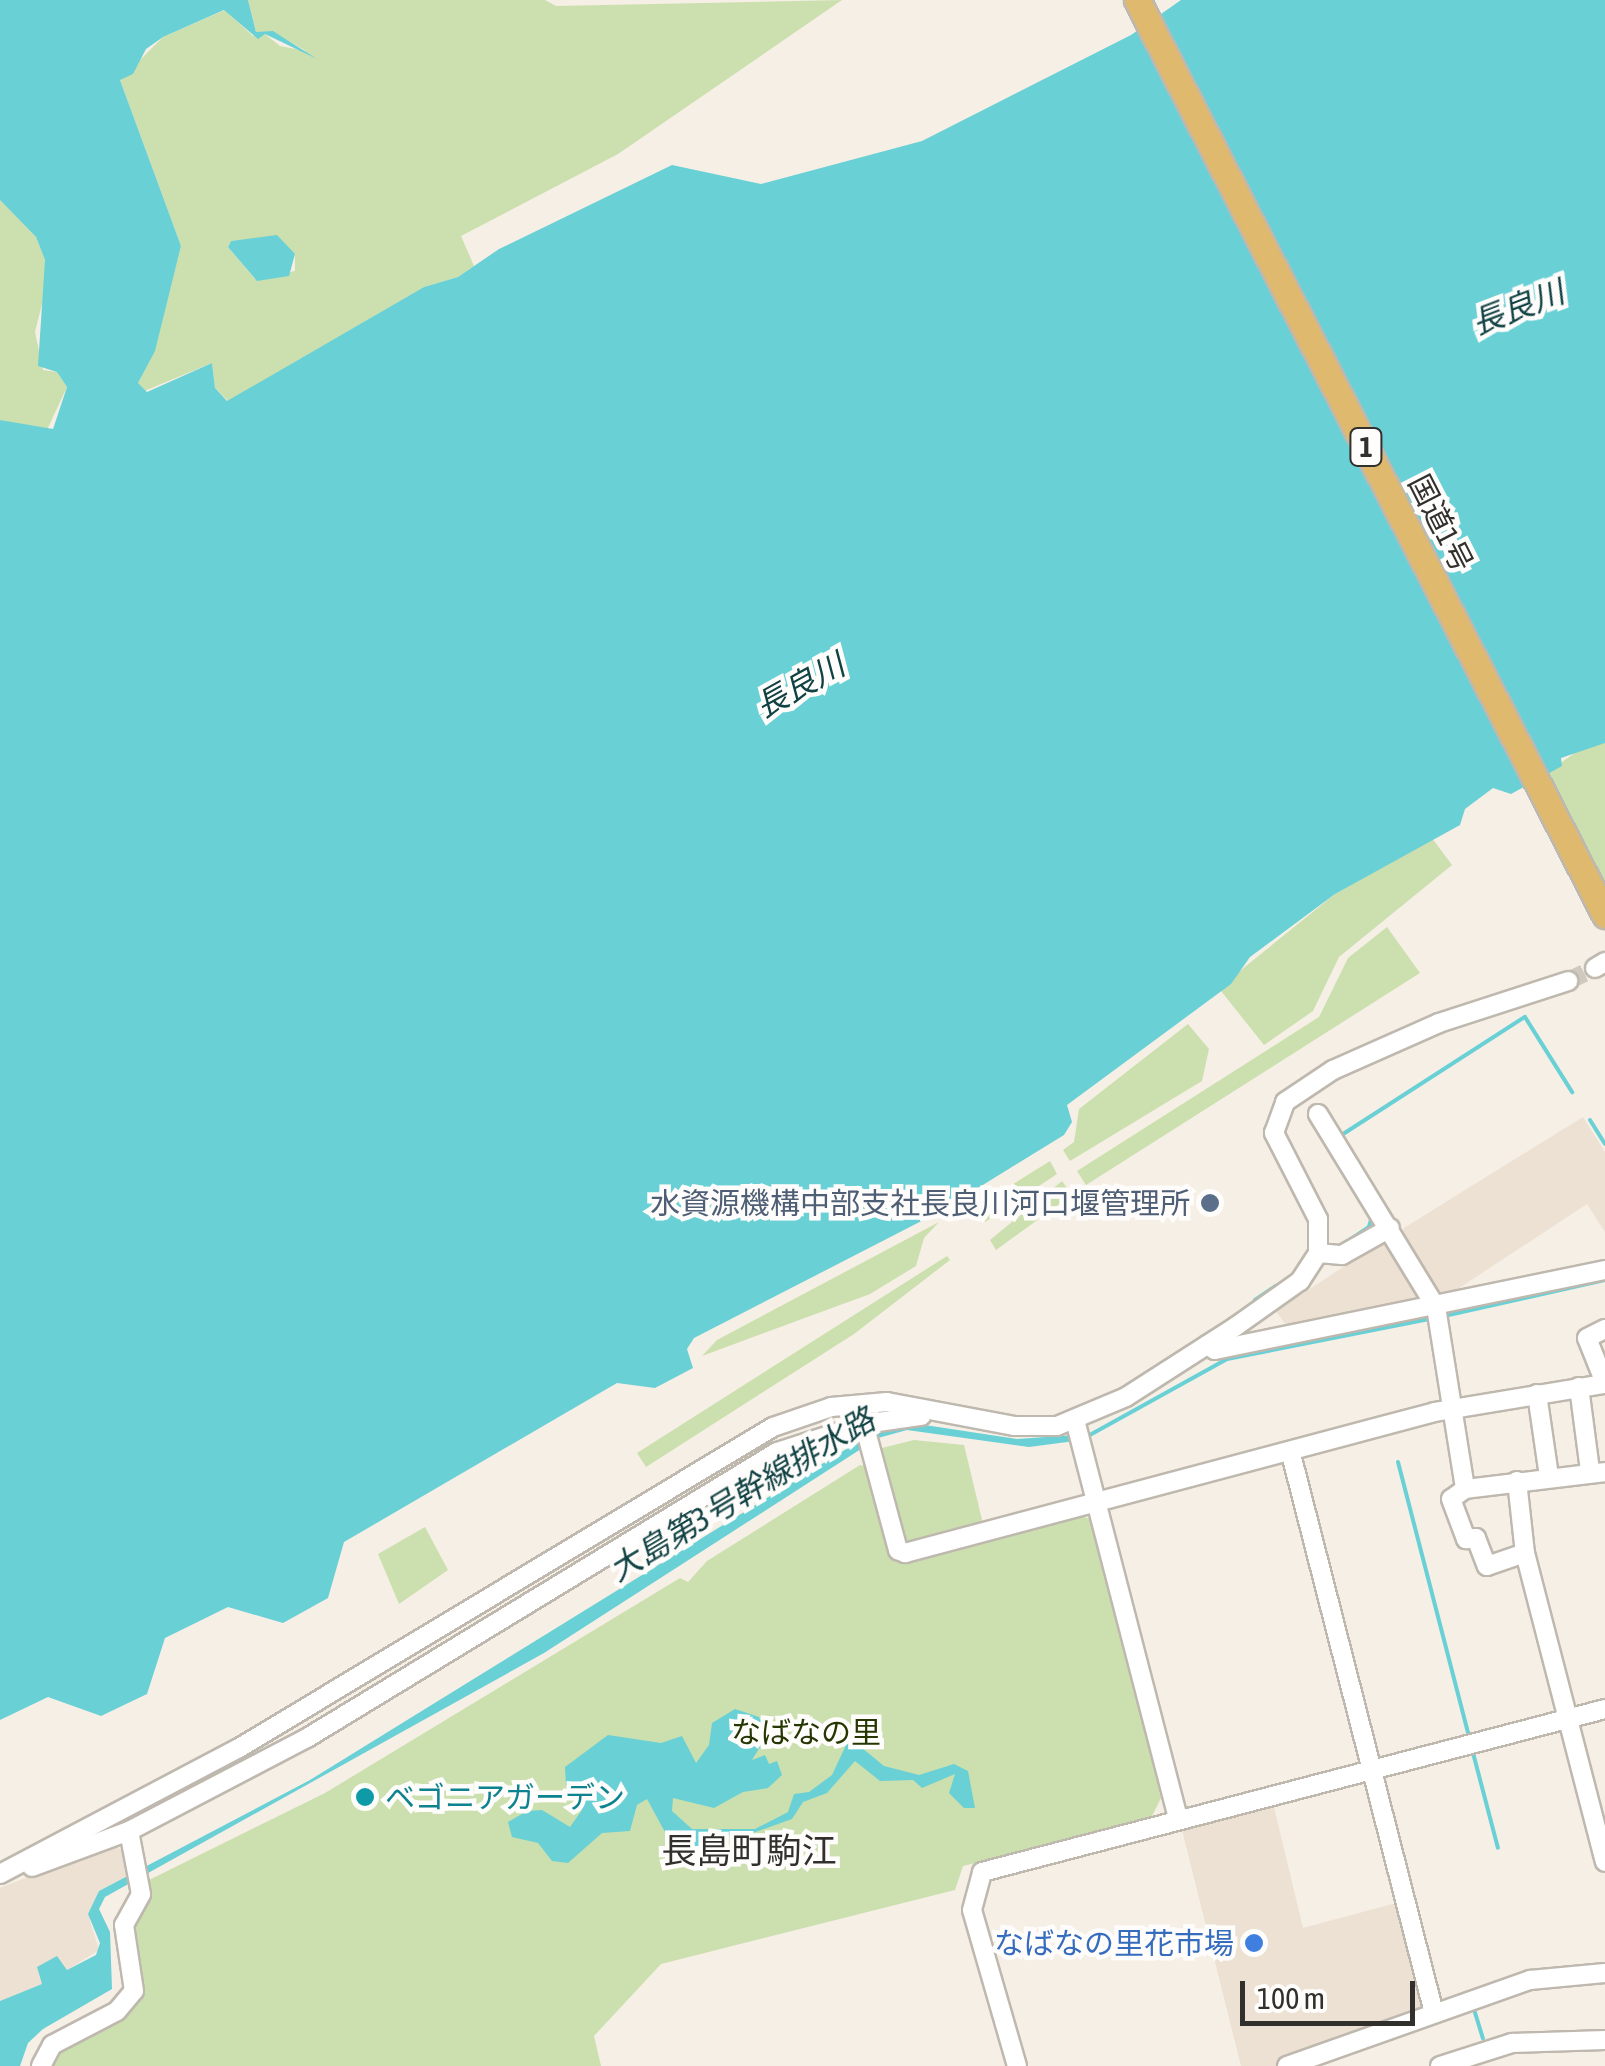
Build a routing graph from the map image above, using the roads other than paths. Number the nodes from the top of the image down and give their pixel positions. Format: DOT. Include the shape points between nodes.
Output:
graph roads {
  1 [pos="1137,0"];
  2 [pos="1600,904"];
  3 [pos="1568,981"];
  4 [pos="1318,1114"];
  5 [pos="1390,1228"];
  6 [pos="1318,1253"];
  7 [pos="1605,1270"];
  8 [pos="1438,1313"];
  9 [pos="1605,1329"];
  10 [pos="1207,1345"];
  11 [pos="1605,1384"];
  12 [pos="1579,1387"];
  13 [pos="1537,1394"];
  14 [pos="1454,1409"];
  15 [pos="954,1410"];
  16 [pos="1078,1432"];
  17 [pos="867,1435"];
  18 [pos="1291,1454"];
  19 [pos="1598,1471"];
  20 [pos="1549,1476"];
  21 [pos="1517,1481"];
  22 [pos="1465,1488"];
  23 [pos="1097,1502"];
  24 [pos="1524,1553"];
  25 [pos="1605,1710"];
  26 [pos="1568,1719"];
  27 [pos="1372,1770"];
  28 [pos="1178,1819"];
  29 [pos="128,1831"];
  30 [pos="1605,1862"];
  31 [pos="0,1875"];
  32 [pos="1605,1972"];
  33 [pos="1434,2013"];
  34 [pos="1605,2040"];
  35 [pos="41,2066"];
  36 [pos="1018,2066"];
  37 [pos="1286,2066"];
  38 [pos="1440,2066"];
  1 -- 2 [label="highway, 国道1号 / 1"];
  3 -- 6 [label="street" via="1439,1023 1333,1070 1285,1102 1274,1133 1318,1219"];
  4 -- 5 [label="street"];
  5 -- 6 [label="street" via="1342,1255"];
  5 -- 8 [label="street"];
  6 -- 10 [label="street" via="1300,1281"];
  7 -- 8 [label="street"];
  8 -- 10 [label="street" via="1215,1350"];
  8 -- 14 [label="street"];
  9 -- 11 [label="street" via="1587,1338"];
  10 -- 16 [label="street"];
  11 -- 12 [label="street"];
  12 -- 13 [label="street"];
  12 -- 19 [label="street"];
  13 -- 14 [label="street"];
  13 -- 20 [label="street"];
  14 -- 18 [label="street"];
  14 -- 22 [label="street"];
  15 -- 16 [label="street" via="1014,1426"];
  15 -- 17 [label="street" via="940,1418 901,1415"];
  15 -- 31 [label="street" via="859,1404 773,1426 255,1739"];
  16 -- 23 [label="street"];
  17 -- 23 [label="street" via="898,1550 905,1554"];
  17 -- 29 [label="street" via="777,1452 308,1738"];
  18 -- 23 [label="street"];
  18 -- 27 [label="street"];
  19 -- 20 [label="street"];
  20 -- 21 [label="street"];
  21 -- 22 [label="street"];
  21 -- 24 [label="street"];
  22 -- 24 [label="street" via="1451,1499 1466,1539 1476,1538 1487,1566"];
  23 -- 28 [label="street"];
  24 -- 26 [label="street"];
  25 -- 26 [label="street"];
  26 -- 27 [label="street"];
  26 -- 30 [label="street"];
  27 -- 28 [label="street"];
  27 -- 33 [label="street"];
  28 -- 36 [label="street" via="993,1867 976,1878 972,1910"];
  29 -- 31 [label="street"];
  29 -- 35 [label="street" via="140,1885 140,1901 124,1925 134,1991 117,2011 52,2045"];
  32 -- 33 [label="street" via="1530,1980"];
  33 -- 37 [label="street"];
  34 -- 38 [label="street" via="1512,2043"];
}
